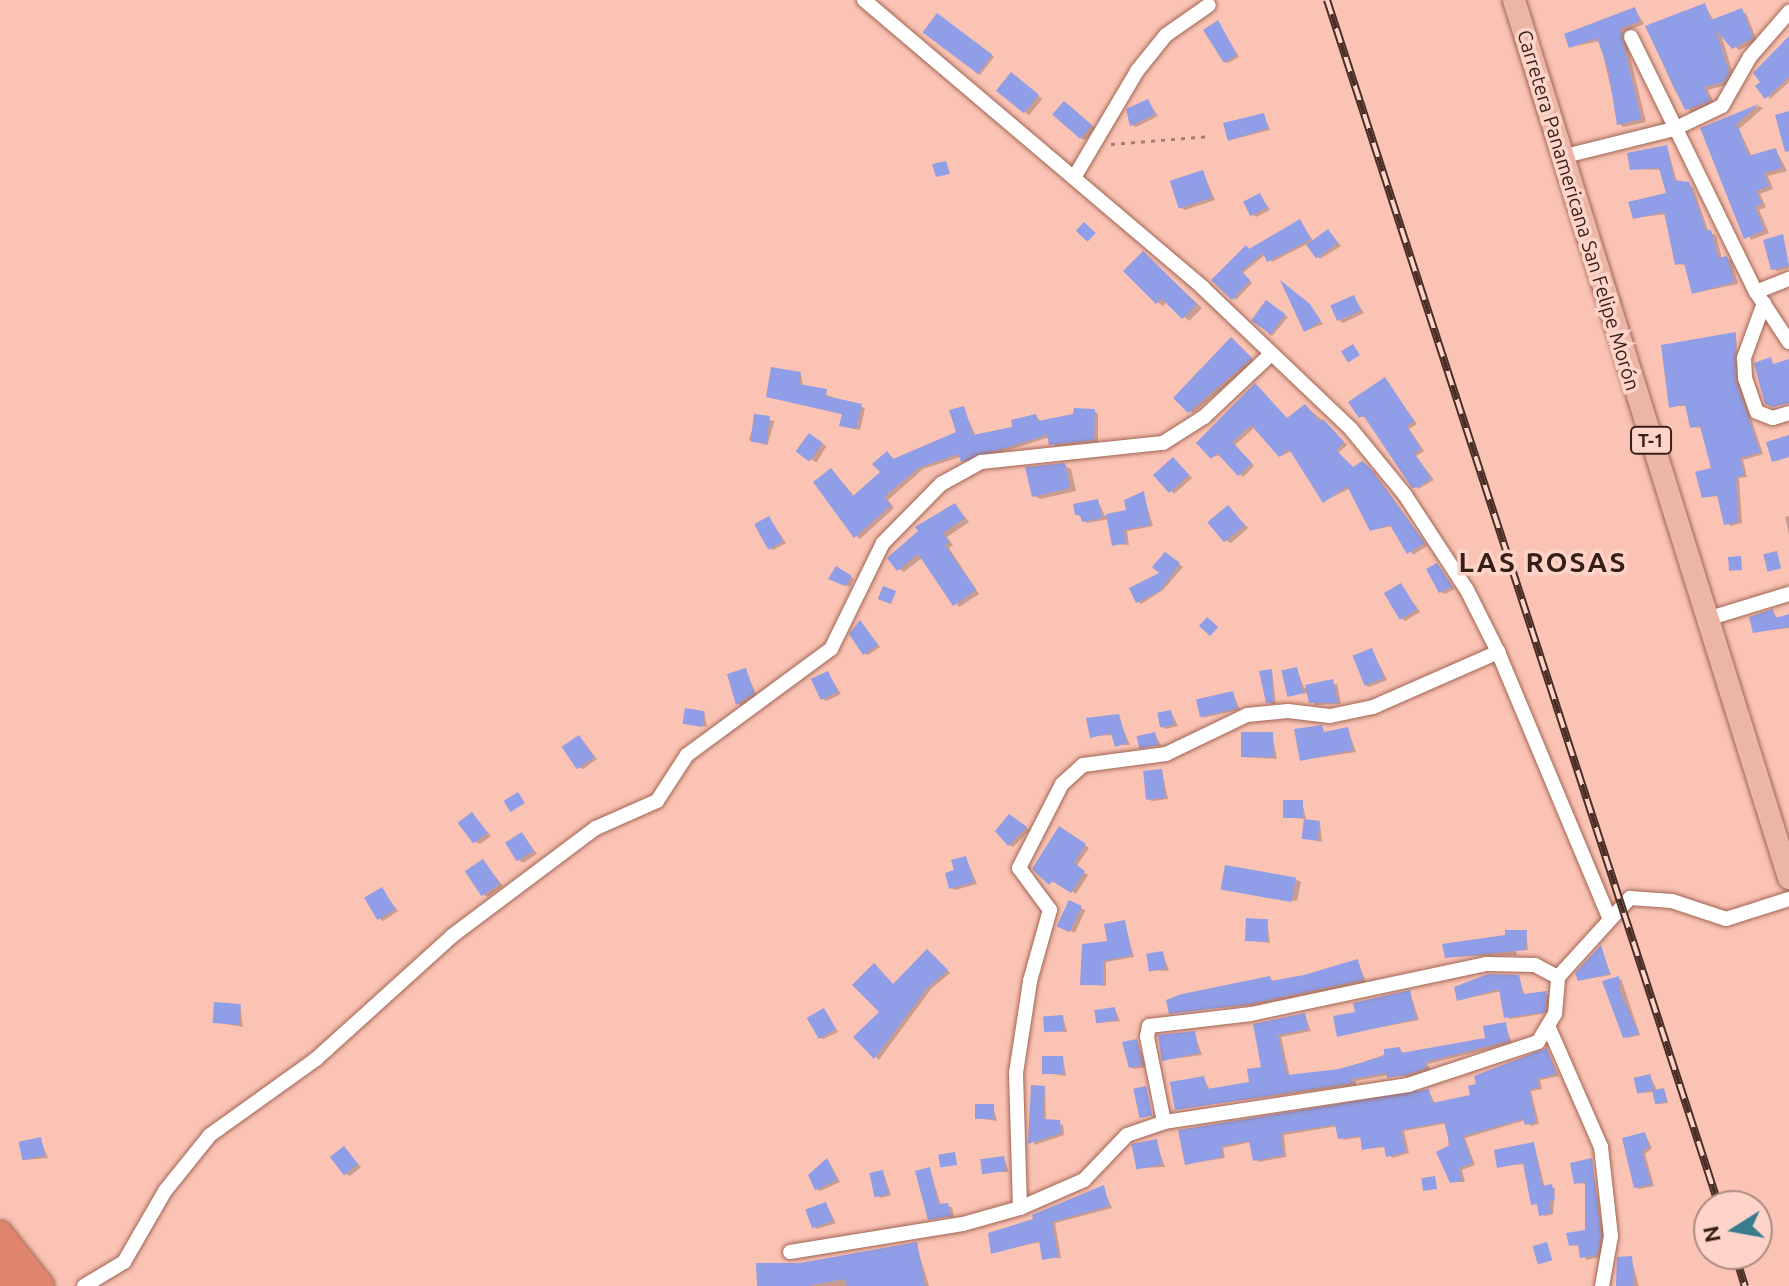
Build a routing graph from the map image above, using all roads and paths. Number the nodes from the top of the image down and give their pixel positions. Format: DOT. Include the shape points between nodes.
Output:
graph roads {
  1 [pos="864,0"];
  2 [pos="1514,0"];
  3 [pos="1209,5"];
  4 [pos="1789,12"];
  5 [pos="1631,37"];
  6 [pos="1674,129"];
  7 [pos="1211,136"];
  8 [pos="1095,145"];
  9 [pos="1561,157"];
  10 [pos="1075,176"];
  11 [pos="1789,279"];
  12 [pos="1760,298"];
  13 [pos="1789,342"];
  14 [pos="1270,355"];
  15 [pos="1789,413"];
  16 [pos="1789,594"];
  17 [pos="1707,619"];
  18 [pos="1498,652"];
  19 [pos="1789,878"];
  20 [pos="1789,899"];
  21 [pos="1609,918"];
  22 [pos="1558,977"];
  23 [pos="1549,1028"];
  24 [pos="1164,1122"];
  25 [pos="1020,1208"];
  26 [pos="0,1234"];
  27 [pos="790,1252"];
  28 [pos="0,1269"];
  29 [pos="13,1286"];
  30 [pos="41,1286"];
  31 [pos="84,1286"];
  32 [pos="1602,1286"];
  1 -- 10 [label="street"];
  2 -- 9 [label="main road, Carretera Panamericana San Felipe Morón / T-1"];
  3 -- 8 [label="street" via="1166,35 1137,71"];
  4 -- 6 [label="street" via="1756,48 1722,106"];
  5 -- 6 [label="street"];
  6 -- 9 [label="street"];
  6 -- 12 [label="street"];
  7 -- 8 [label="path"];
  8 -- 10 [label="street"];
  9 -- 17 [label="main road, Carretera Panamericana San Felipe Morón / T-1"];
  10 -- 14 [label="street" via="1203,288"];
  11 -- 12 [label="street"];
  12 -- 13 [label="street"];
  12 -- 15 [label="street" via="1744,358 1745,378 1757,412 1773,418"];
  14 -- 18 [label="street" via="1351,429 1405,495 1467,590"];
  14 -- 31 [label="street" via="1204,417 1163,443 981,462 941,484 883,543 831,649 687,755 657,801 596,828 452,936 316,1059 210,1135 165,1191 124,1262"];
  16 -- 17 [label="street"];
  17 -- 19 [label="main road, Carretera Panamericana San Felipe Morón / T-1"];
  18 -- 21 [label="street"];
  18 -- 25 [label="street" via="1373,707 1330,716 1288,711 1247,715 1166,754 1083,765 1062,784 1019,868 1050,910 1030,981 1016,1073"];
  20 -- 21 [label="street" via="1726,919 1672,901 1630,898"];
  21 -- 22 [label="street"];
  22 -- 23 [label="street" via="1558,1004"];
  22 -- 24 [label="street" via="1535,965 1487,964 1251,1014 1149,1026"];
  23 -- 24 [label="street" via="1538,1042 1408,1085"];
  23 -- 32 [label="street" via="1601,1147 1611,1236"];
  24 -- 25 [label="street" via="1127,1135 1084,1180"];
  25 -- 27 [label="street" via="932,1230"];
  26 -- 30 [label="highway"];
  28 -- 29 [label="highway"];
}
